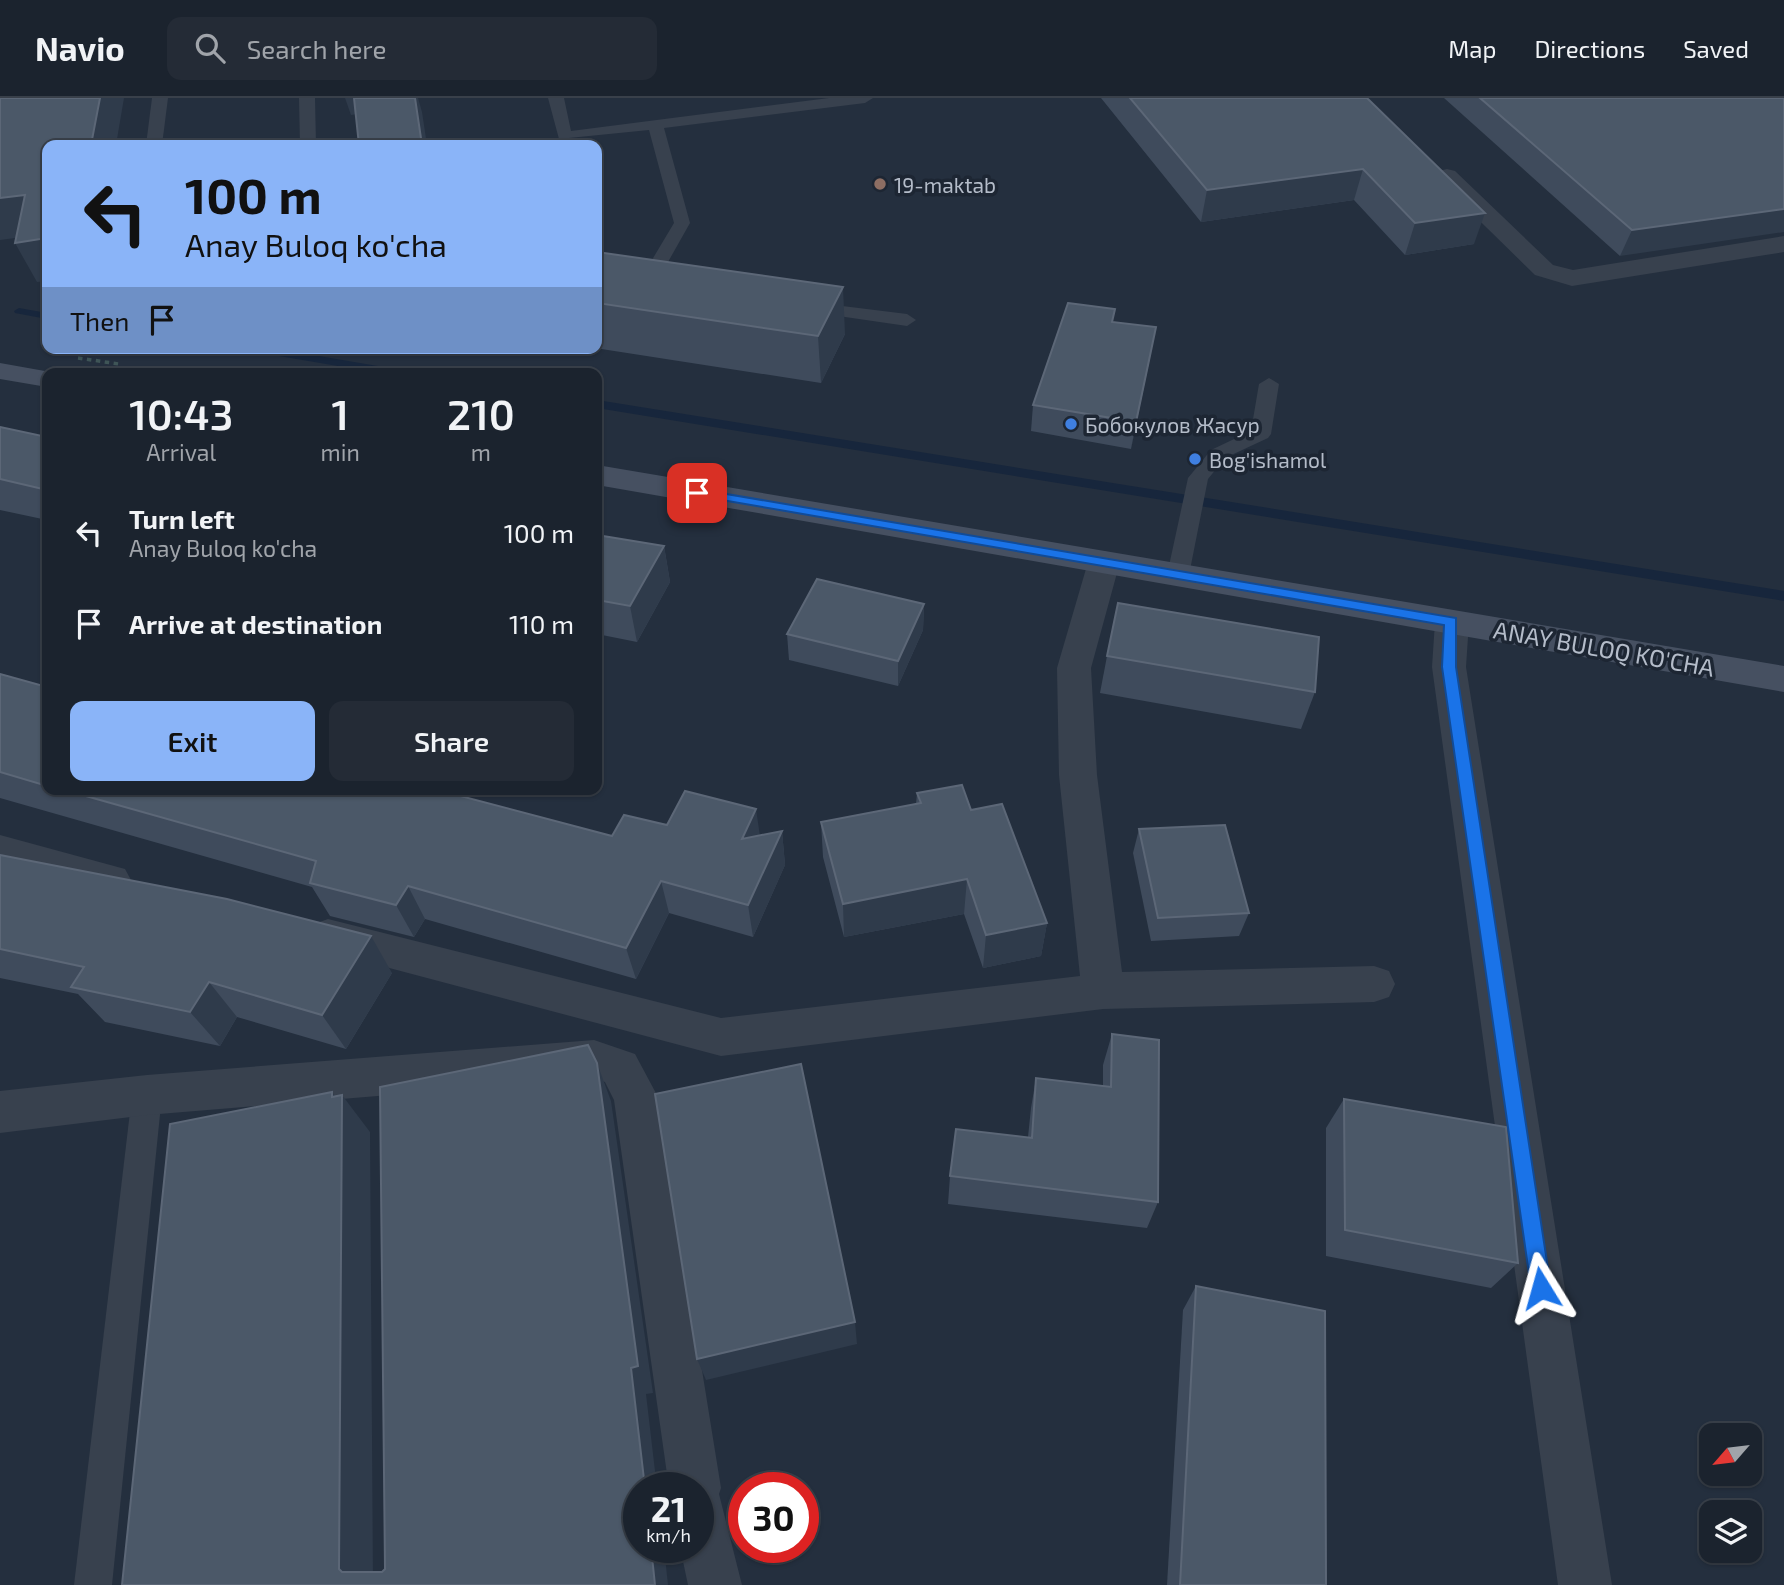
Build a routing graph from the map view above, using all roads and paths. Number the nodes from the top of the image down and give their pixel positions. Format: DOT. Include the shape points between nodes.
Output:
graph roads {
  1 [pos="160,98"];
  2 [pos="307,98"];
  3 [pos="556,98"];
  4 [pos="740,98"];
  5 [pos="865,98"];
  6 [pos="747,114"];
  7 [pos="656,127"];
  8 [pos="155,140"];
  9 [pos="309,140"];
  10 [pos="1425,156"];
  11 [pos="1784,244"];
  12 [pos="647,285"];
  13 [pos="797,305"];
  14 [pos="907,320"];
  15 [pos="0,371"];
  16 [pos="42,378"];
  17 [pos="1269,384"];
  18 [pos="602,476"];
  19 [pos="1104,562"];
  20 [pos="1178,575"];
  21 [pos="1451,622"];
  22 [pos="1784,678"];
  23 [pos="0,851"];
  24 [pos="147,889"];
  25 [pos="294,927"];
  26 [pos="1374,984"];
  27 [pos="1103,991"];
  28 [pos="147,1095"];
  29 [pos="0,1112"];
  30 [pos="693,1472"];
  31 [pos="710,1563"];
  32 [pos="93,1585"];
  33 [pos="715,1585"];
  34 [pos="1585,1585"];
  1 -- 8 [label="lane"];
  2 -- 9 [label="lane"];
  3 -- 7 [label="lane" via="565,136"];
  4 -- 6 [label="lane"];
  5 -- 6 [label="lane"];
  6 -- 7 [label="lane"];
  7 -- 12 [label="lane" via="682,223"];
  10 -- 11 [label="street" via="1544,271 1572,278"];
  13 -- 14 [label="lane"];
  15 -- 16 [label="main road"];
  17 -- 20 [label="lane" via="1261,434 1218,454 1198,478"];
  18 -- 19 [label="main road, ANAY BULOQ KO'CHA"];
  19 -- 20 [label="main road, ANAY BULOQ KO'CHA"];
  19 -- 27 [label="street" via="1074,668 1078,775"];
  20 -- 21 [label="main road, ANAY BULOQ KO'CHA"];
  21 -- 22 [label="main road, ANAY BULOQ KO'CHA"];
  21 -- 34 [label="street" via="1449,667"];
  23 -- 24 [label="street"];
  25 -- 27 [label="street" via="721,1037"];
  26 -- 27 [label="street"];
  28 -- 29 [label="street"];
  28 -- 30 [label="street" via="387,1089 594,1059 620,1068 636,1097"];
  28 -- 32 [label="lane"];
  31 -- 33 [label="street"];
}
